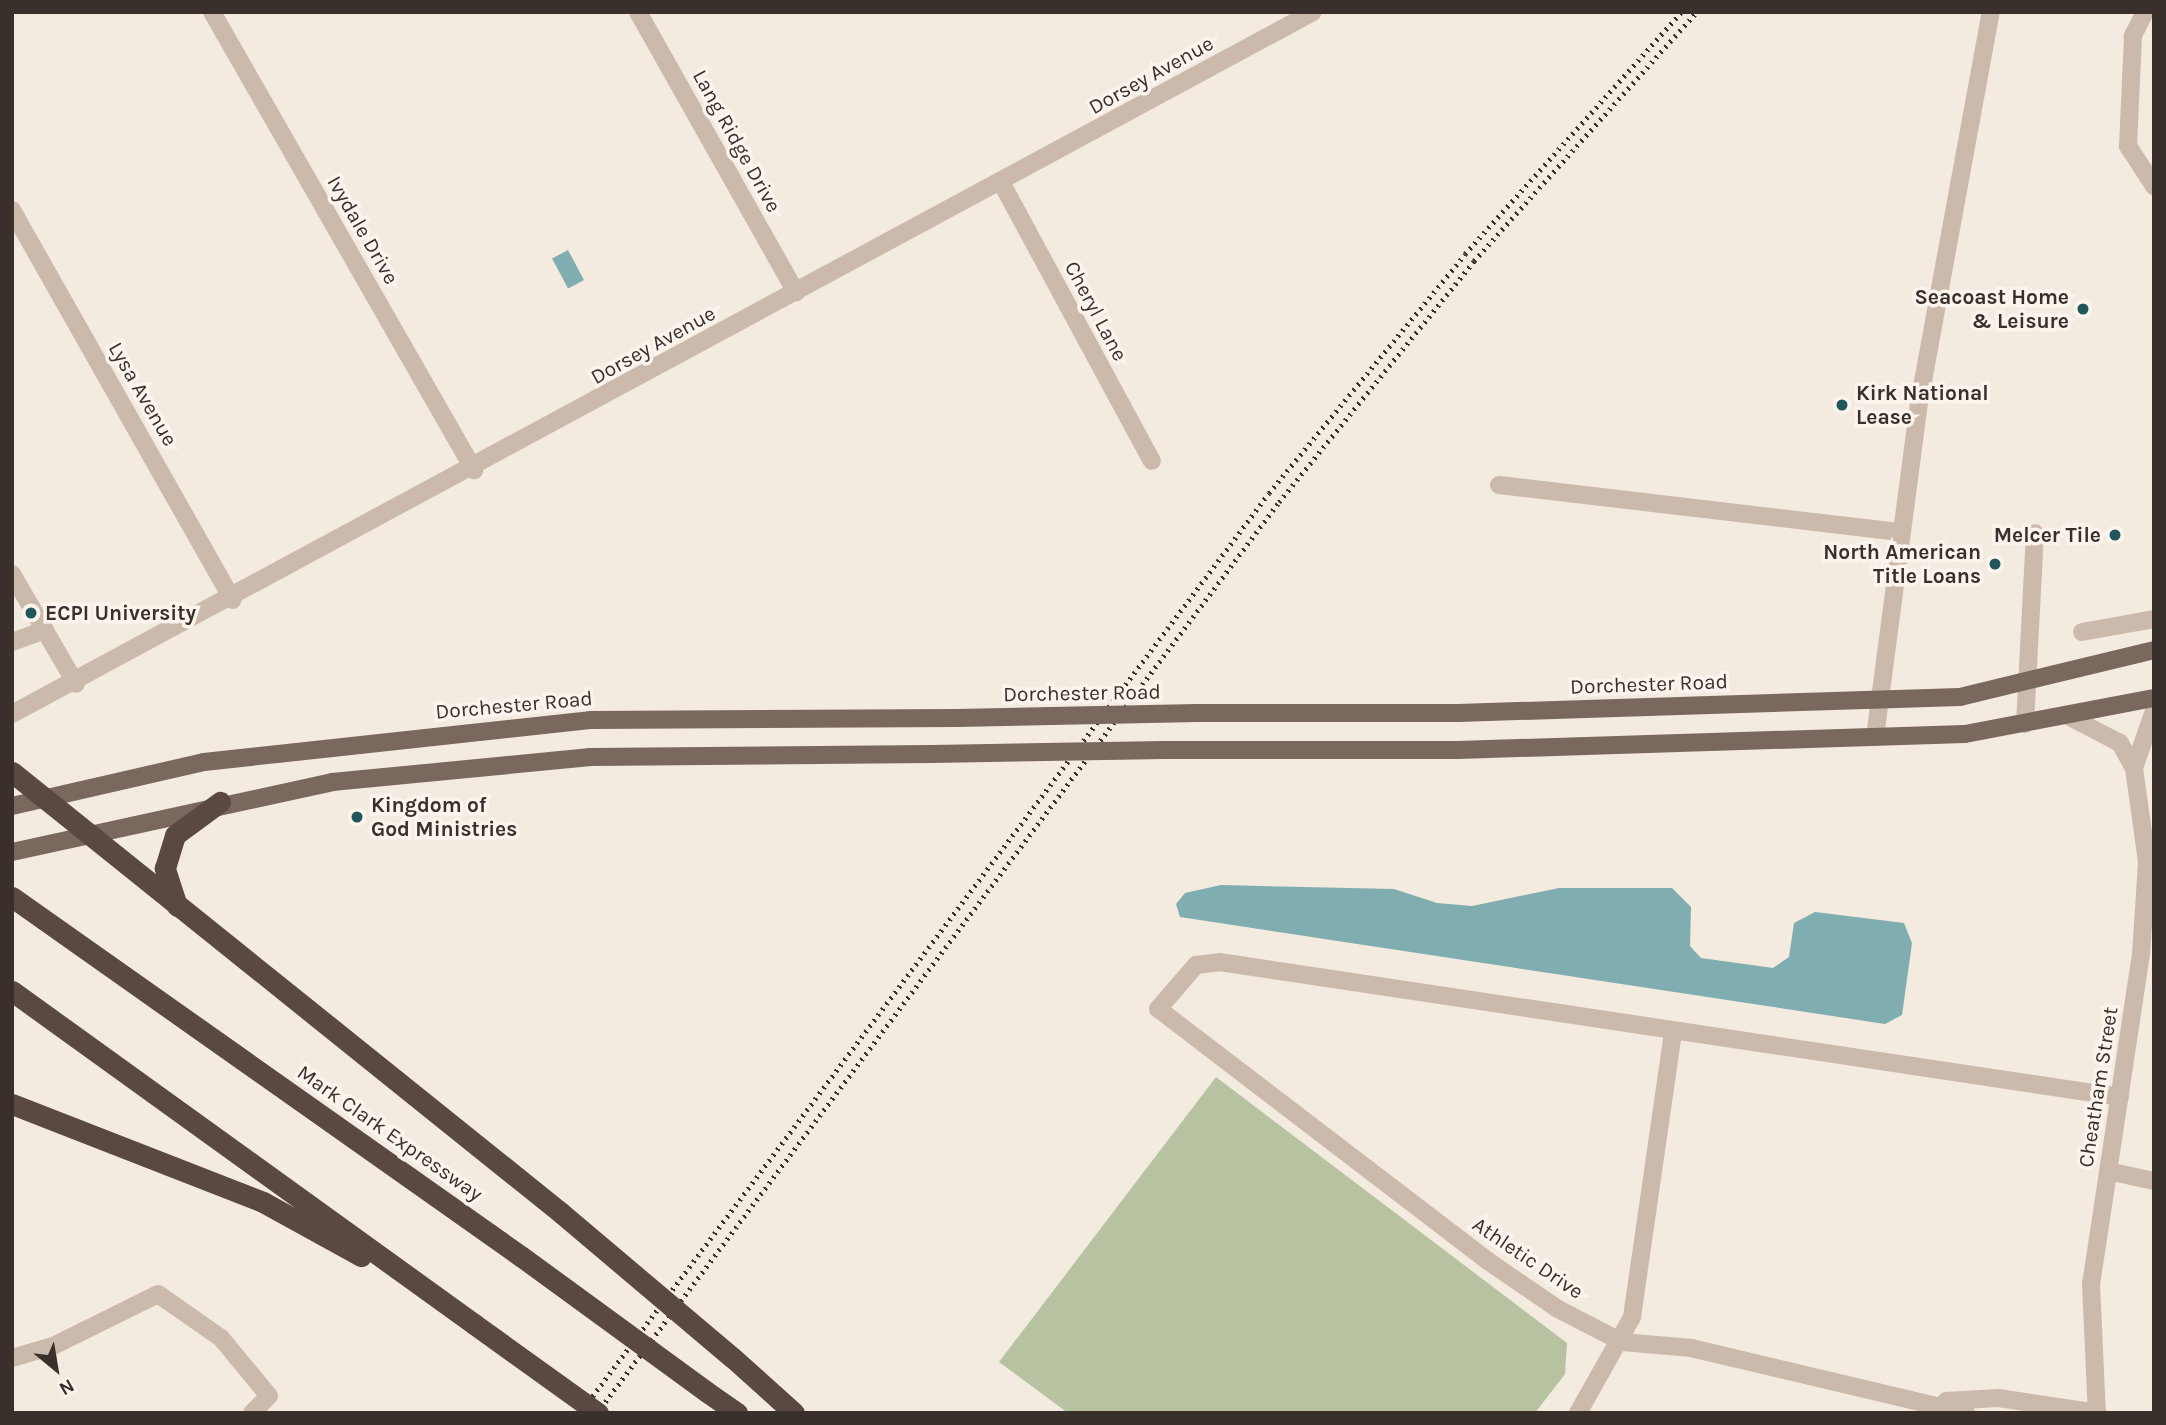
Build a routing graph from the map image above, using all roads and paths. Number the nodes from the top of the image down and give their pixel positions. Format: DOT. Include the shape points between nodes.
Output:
graph roads {
  1 [pos="212,12"];
  2 [pos="638,12"];
  3 [pos="1991,12"];
  4 [pos="2145,12"];
  5 [pos="1309,13"];
  6 [pos="1001,182"];
  7 [pos="2154,186"];
  8 [pos="12,210"];
  9 [pos="796,292"];
  10 [pos="1152,461"];
  11 [pos="474,470"];
  12 [pos="1499,485"];
  13 [pos="1901,532"];
  14 [pos="2035,533"];
  15 [pos="12,574"];
  16 [pos="233,600"];
  17 [pos="2154,619"];
  18 [pos="45,631"];
  19 [pos="2081,632"];
  20 [pos="12,642"];
  21 [pos="2154,650"];
  22 [pos="2026,679"];
  23 [pos="76,684"];
  24 [pos="2154,698"];
  25 [pos="1878,700"];
  26 [pos="2154,711"];
  27 [pos="12,714"];
  28 [pos="2068,716"];
  29 [pos="2025,724"];
  30 [pos="1875,737"];
  31 [pos="2134,768"];
  32 [pos="12,772"];
  33 [pos="44,797"];
  34 [pos="220,802"];
  35 [pos="12,806"];
  36 [pos="88,831"];
  37 [pos="12,852"];
  38 [pos="12,897"];
  39 [pos="180,911"];
  40 [pos="12,991"];
  41 [pos="1673,1032"];
  42 [pos="2120,1097"];
  43 [pos="12,1104"];
  44 [pos="2108,1171"];
  45 [pos="2154,1181"];
  46 [pos="474,1324"];
  47 [pos="1622,1342"];
  48 [pos="12,1358"];
  49 [pos="1935,1402"];
  50 [pos="252,1413"];
  51 [pos="598,1413"];
  52 [pos="737,1413"];
  53 [pos="794,1413"];
  54 [pos="1578,1413"];
  55 [pos="1966,1413"];
  56 [pos="2097,1413"];
  1 -- 11 [label="street, Ivydale Drive"];
  2 -- 9 [label="street, Lang Ridge Drive"];
  3 -- 13 [label="street"];
  4 -- 7 [label="street" via="2133,36 2128,146"];
  5 -- 6 [label="street, Dorsey Avenue"];
  6 -- 9 [label="street, Dorsey Avenue"];
  6 -- 10 [label="street, Cheryl Lane"];
  8 -- 16 [label="street, Lysa Avenue"];
  9 -- 11 [label="street, Dorsey Avenue"];
  11 -- 16 [label="street, Dorsey Avenue"];
  12 -- 13 [label="street"];
  13 -- 25 [label="street"];
  14 -- 22 [label="street"];
  15 -- 18 [label="street"];
  16 -- 23 [label="street, Dorsey Avenue"];
  17 -- 19 [label="street"];
  18 -- 20 [label="street"];
  18 -- 23 [label="street"];
  21 -- 22 [label="main road, Dorchester Road"];
  22 -- 25 [label="main road, Dorchester Road" via="1960,697"];
  22 -- 29 [label="street"];
  23 -- 27 [label="street, Dorsey Avenue"];
  24 -- 28 [label="main road"];
  25 -- 30 [label="street"];
  25 -- 33 [label="main road, Dorchester Road, bridge" via="956,718 590,720 204,762"];
  26 -- 31 [label="street"];
  28 -- 29 [label="main road"];
  28 -- 31 [label="street, Cheatham Street" via="2120,743"];
  29 -- 30 [label="main road" via="1965,734"];
  30 -- 34 [label="main road, bridge" via="1458,750 592,757 332,782"];
  31 -- 42 [label="street, Cheatham Street" via="2144,821 2146,898"];
  32 -- 33 [label="highway"];
  33 -- 35 [label="main road, Dorchester Road"];
  33 -- 36 [label="highway"];
  34 -- 36 [label="main road"];
  34 -- 39 [label="highway" via="190,820 168,852 167,885"];
  36 -- 37 [label="main road"];
  36 -- 39 [label="highway"];
  38 -- 52 [label="highway, Mark Clark Expressway, bridge"];
  39 -- 53 [label="highway, bridge" via="560,1212"];
  40 -- 46 [label="highway"];
  41 -- 42 [label="street"];
  41 -- 47 [label="street" via="1632,1317"];
  41 -- 47 [label="street, Athletic Drive" via="1219,962 1196,965 1158,1009 1488,1261 1558,1309"];
  42 -- 44 [label="street, Cheatham Street"];
  43 -- 46 [label="highway" via="263,1202"];
  44 -- 45 [label="street"];
  44 -- 56 [label="street, Cheatham Street" via="2089,1320"];
  46 -- 51 [label="highway, bridge"];
  47 -- 49 [label="street, Athletic Drive" via="1692,1348"];
  47 -- 54 [label="street"];
  48 -- 50 [label="street" via="53,1346 158,1294 221,1338 269,1396"];
  49 -- 55 [label="street, Athletic Drive"];
  49 -- 56 [label="street, Athletic Drive" via="1998,1398"];
}
